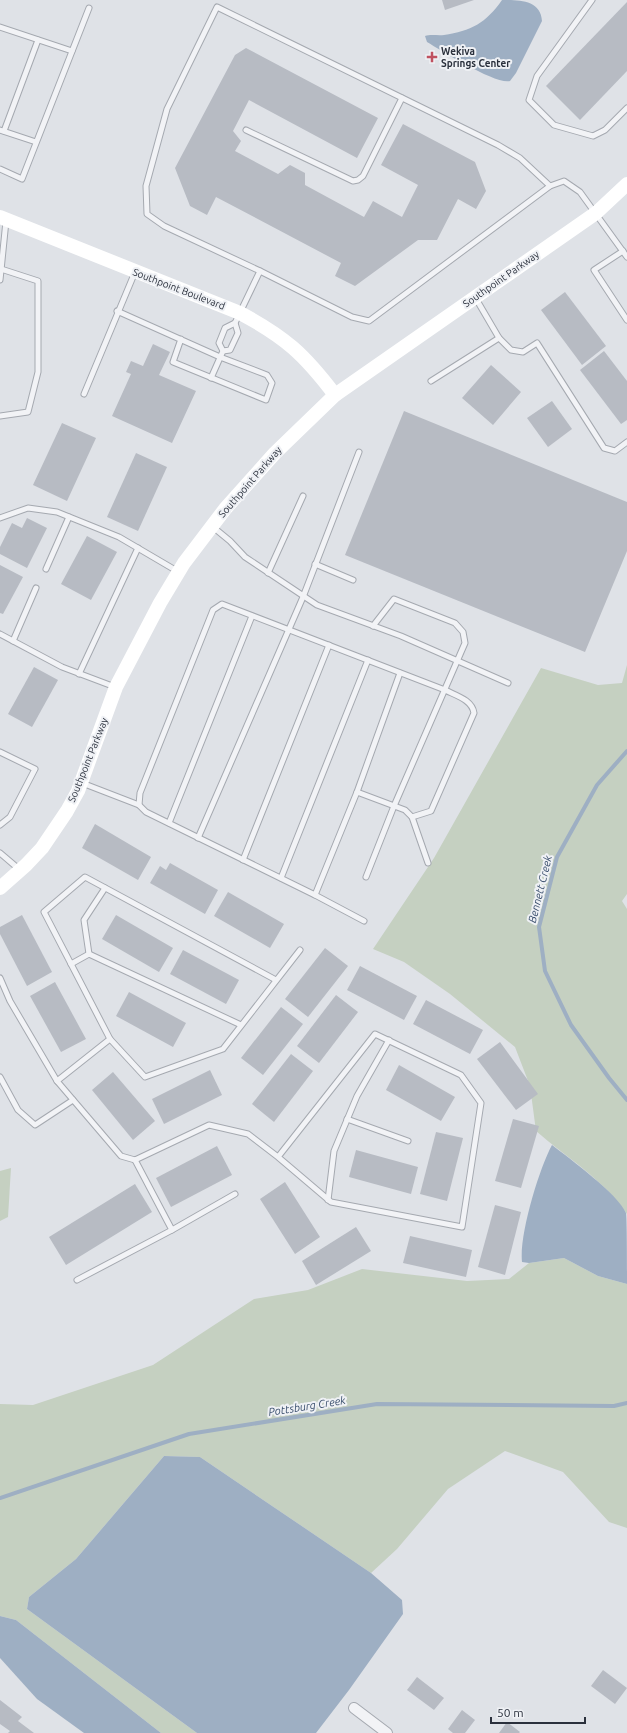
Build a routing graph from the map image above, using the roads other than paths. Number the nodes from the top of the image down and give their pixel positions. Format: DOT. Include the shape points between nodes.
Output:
graph roads {
  1 [pos="592,0"];
  2 [pos="89,8"];
  3 [pos="0,27"];
  4 [pos="38,40"];
  5 [pos="72,51"];
  6 [pos="402,98"];
  7 [pos="627,108"];
  8 [pos="2,130"];
  9 [pos="246,130"];
  10 [pos="36,142"];
  11 [pos="0,169"];
  12 [pos="627,184"];
  13 [pos="550,186"];
  14 [pos="596,213"];
  15 [pos="3,218"];
  16 [pos="623,251"];
  17 [pos="627,257"];
  18 [pos="1,270"];
  19 [pos="260,271"];
  20 [pos="135,272"];
  21 [pos="0,280"];
  22 [pos="475,296"];
  23 [pos="118,311"];
  24 [pos="238,318"];
  25 [pos="627,320"];
  26 [pos="499,338"];
  27 [pos="181,339"];
  28 [pos="223,351"];
  29 [pos="220,357"];
  30 [pos="211,378"];
  31 [pos="431,381"];
  32 [pos="84,394"];
  33 [pos="335,394"];
  34 [pos="0,416"];
  35 [pos="627,442"];
  36 [pos="359,452"];
  37 [pos="303,496"];
  38 [pos="70,517"];
  39 [pos="0,518"];
  40 [pos="212,527"];
  41 [pos="138,548"];
  42 [pos="315,564"];
  43 [pos="46,569"];
  44 [pos="179,572"];
  45 [pos="268,573"];
  46 [pos="353,580"];
  47 [pos="36,588"];
  48 [pos="303,597"];
  49 [pos="252,616"];
  50 [pos="373,626"];
  51 [pos="288,630"];
  52 [pos="0,634"];
  53 [pos="14,641"];
  54 [pos="329,645"];
  55 [pos="368,660"];
  56 [pos="458,661"];
  57 [pos="400,672"];
  58 [pos="79,674"];
  59 [pos="508,683"];
  60 [pos="116,688"];
  61 [pos="446,690"];
  62 [pos="0,752"];
  63 [pos="80,783"];
  64 [pos="358,792"];
  65 [pos="139,805"];
  66 [pos="394,806"];
  67 [pos="412,817"];
  68 [pos="169,823"];
  69 [pos="0,825"];
  70 [pos="198,838"];
  71 [pos="0,853"];
  72 [pos="243,860"];
  73 [pos="428,863"];
  74 [pos="20,871"];
  75 [pos="366,877"];
  76 [pos="281,878"];
  77 [pos="0,888"];
  78 [pos="105,888"];
  79 [pos="315,895"];
  80 [pos="364,921"];
  81 [pos="300,950"];
  82 [pos="89,954"];
  83 [pos="71,964"];
  84 [pos="276,980"];
  85 [pos="1,981"];
  86 [pos="241,1025"];
  87 [pos="110,1039"];
  88 [pos="389,1040"];
  89 [pos="0,1077"];
  90 [pos="57,1081"];
  91 [pos="73,1100"];
  92 [pos="348,1119"];
  93 [pos="408,1141"];
  94 [pos="278,1157"];
  95 [pos="135,1160"];
  96 [pos="235,1194"];
  97 [pos="328,1200"];
  98 [pos="172,1230"];
  99 [pos="77,1280"];
  100 [pos="354,1708"];
  101 [pos="386,1733"];
  1 -- 7 [label="lane" via="537,76 529,100 554,125 593,136 605,130"];
  2 -- 5 [label="lane"];
  3 -- 4 [label="lane"];
  4 -- 5 [label="lane"];
  4 -- 8 [label="lane"];
  5 -- 10 [label="lane"];
  6 -- 9 [label="lane" via="363,176 358,180 353,181"];
  6 -- 13 [label="lane" via="520,158"];
  6 -- 19 [label="lane" via="217,7 167,109 146,186 147,214 164,226"];
  8 -- 10 [label="lane"];
  10 -- 11 [label="lane" via="22,178"];
  12 -- 14 [label="main road, Southpoint Parkway"];
  13 -- 14 [label="lane" via="564,181 580,192"];
  13 -- 19 [label="lane" via="369,321 352,317"];
  14 -- 16 [label="lane"];
  14 -- 22 [label="main road, Southpoint Parkway"];
  15 -- 18 [label="lane"];
  15 -- 20 [label="main road, Southpoint Boulevard"];
  16 -- 17 [label="lane"];
  16 -- 25 [label="lane" via="594,270"];
  18 -- 21 [label="lane"];
  18 -- 34 [label="lane" via="38,281 38,372 28,412"];
  19 -- 24 [label="lane"];
  20 -- 23 [label="lane"];
  20 -- 24 [label="main road, Southpoint Boulevard"];
  22 -- 26 [label="lane"];
  22 -- 33 [label="main road, Southpoint Parkway"];
  23 -- 27 [label="lane"];
  23 -- 32 [label="lane"];
  24 -- 28 [label="lane" via="238,333 230,350"];
  24 -- 28 [label="lane" via="225,328 219,343"];
  24 -- 33 [label="main road, Southpoint Boulevard" via="271,330 290,344 315,368"];
  26 -- 31 [label="lane"];
  26 -- 35 [label="lane" via="510,350 523,352 537,343 604,448 615,451"];
  27 -- 29 [label="lane"];
  27 -- 30 [label="lane" via="173,362"];
  28 -- 29 [label="lane"];
  29 -- 30 [label="lane"];
  29 -- 30 [label="lane" via="267,375 272,383 266,400"];
  33 -- 40 [label="main road, Southpoint Parkway" via="275,453"];
  36 -- 42 [label="lane"];
  37 -- 45 [label="lane"];
  38 -- 39 [label="lane" via="57,512 28,508"];
  38 -- 41 [label="lane" via="119,537"];
  38 -- 43 [label="lane"];
  40 -- 44 [label="main road, Southpoint Parkway"];
  40 -- 45 [label="lane" via="245,557"];
  41 -- 44 [label="lane"];
  41 -- 58 [label="lane"];
  42 -- 46 [label="lane"];
  42 -- 48 [label="lane"];
  44 -- 60 [label="main road, Southpoint Parkway"];
  45 -- 48 [label="lane"];
  47 -- 53 [label="lane"];
  48 -- 50 [label="lane" via="317,605"];
  48 -- 51 [label="lane"];
  49 -- 51 [label="lane"];
  49 -- 65 [label="lane" via="222,604 213,610 140,793"];
  49 -- 68 [label="lane"];
  50 -- 56 [label="lane"];
  50 -- 56 [label="lane" via="394,599 455,623 463,632 465,643"];
  51 -- 54 [label="lane"];
  51 -- 70 [label="lane"];
  52 -- 53 [label="lane"];
  53 -- 58 [label="lane"];
  54 -- 55 [label="lane"];
  54 -- 72 [label="lane"];
  55 -- 57 [label="lane"];
  55 -- 76 [label="lane"];
  56 -- 59 [label="lane"];
  56 -- 61 [label="lane"];
  57 -- 61 [label="lane"];
  57 -- 64 [label="lane"];
  58 -- 60 [label="lane"];
  60 -- 63 [label="main road, Southpoint Parkway"];
  61 -- 66 [label="lane"];
  61 -- 67 [label="lane" via="470,703 474,714 431,812"];
  62 -- 69 [label="lane" via="35,769 10,817"];
  63 -- 65 [label="lane"];
  63 -- 74 [label="main road, Southpoint Parkway" via="56,829"];
  64 -- 66 [label="lane"];
  64 -- 79 [label="lane"];
  65 -- 68 [label="lane" via="146,812"];
  66 -- 67 [label="lane" via="405,810"];
  66 -- 75 [label="lane"];
  67 -- 73 [label="lane"];
  68 -- 70 [label="lane"];
  70 -- 72 [label="lane"];
  71 -- 74 [label="lane"];
  72 -- 76 [label="lane"];
  74 -- 77 [label="main road, Southpoint Parkway"];
  76 -- 79 [label="lane"];
  78 -- 82 [label="lane" via="84,920"];
  78 -- 83 [label="lane" via="84,877 44,912"];
  78 -- 84 [label="lane"];
  79 -- 80 [label="lane"];
  81 -- 84 [label="lane"];
  82 -- 83 [label="lane"];
  82 -- 86 [label="lane"];
  83 -- 87 [label="lane"];
  84 -- 86 [label="lane"];
  85 -- 90 [label="lane"];
  86 -- 87 [label="lane" via="223,1049 145,1077"];
  87 -- 90 [label="lane"];
  88 -- 92 [label="lane"];
  88 -- 94 [label="lane" via="375,1034"];
  88 -- 97 [label="lane" via="461,1075 481,1103 462,1227"];
  89 -- 91 [label="lane" via="18,1110 35,1125"];
  90 -- 91 [label="lane"];
  91 -- 95 [label="lane" via="121,1156"];
  92 -- 93 [label="lane"];
  92 -- 97 [label="lane" via="334,1151"];
  94 -- 95 [label="lane" via="248,1134 209,1125"];
  94 -- 97 [label="lane"];
  95 -- 98 [label="lane"];
  96 -- 98 [label="lane"];
  98 -- 99 [label="lane"];
  100 -- 101 [label="street"];
}
